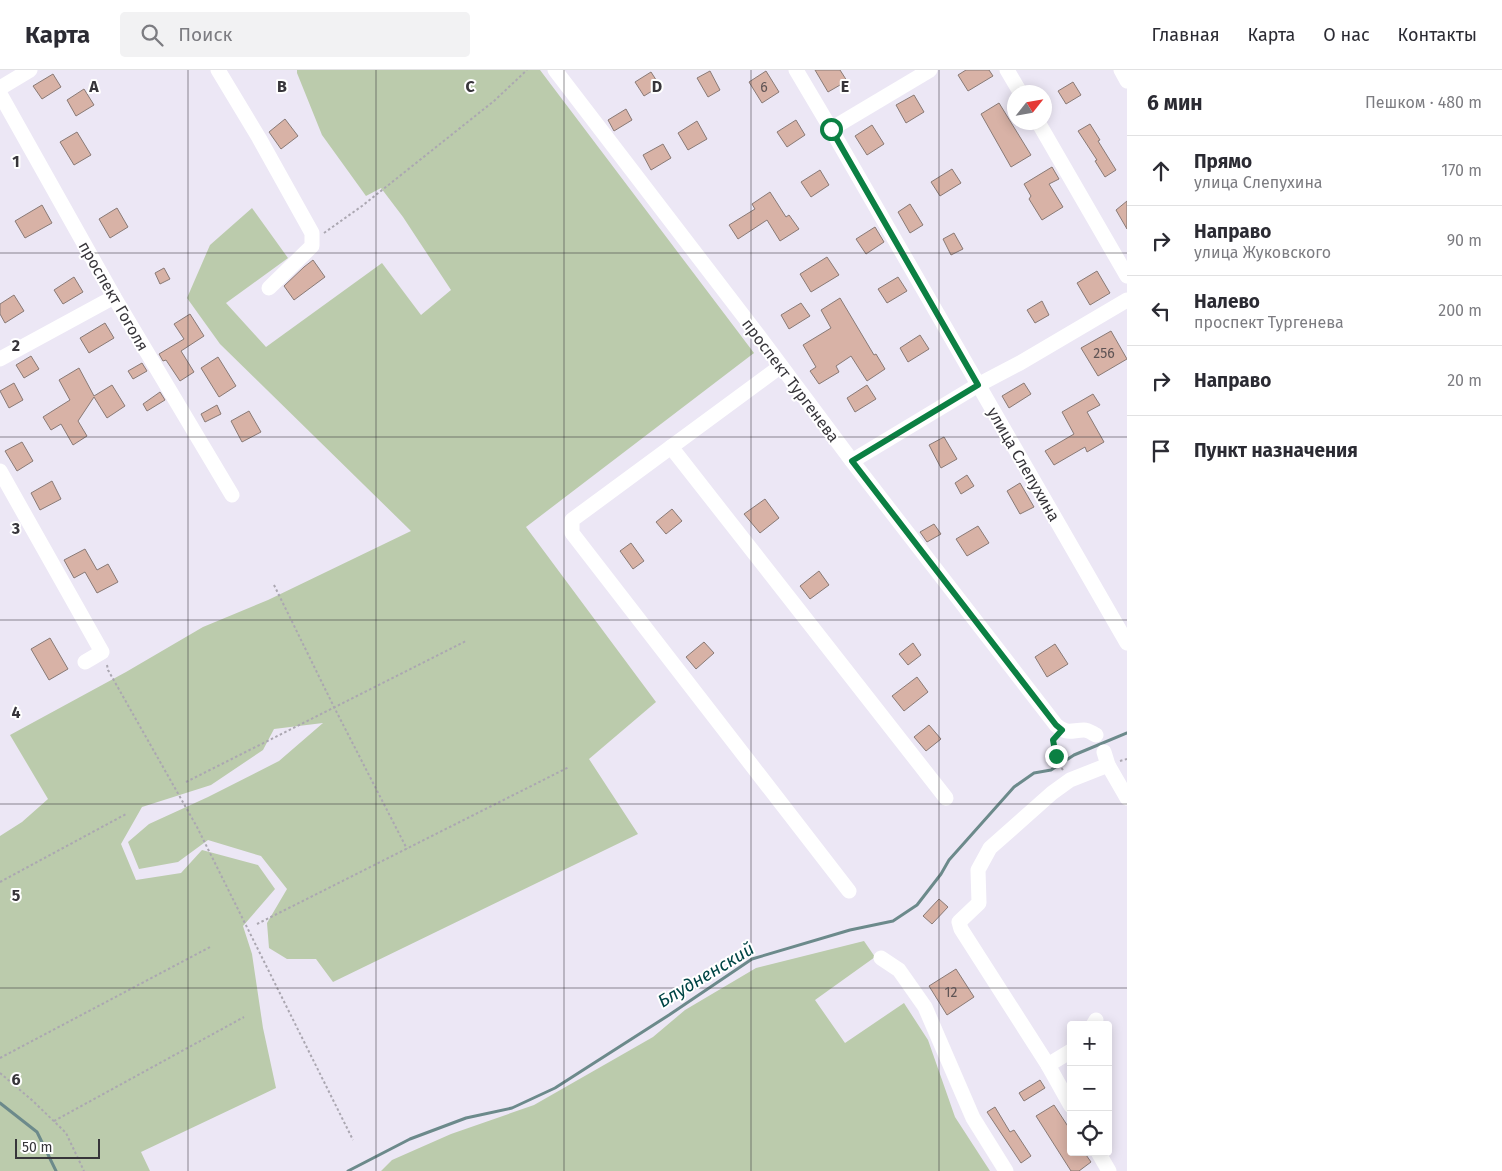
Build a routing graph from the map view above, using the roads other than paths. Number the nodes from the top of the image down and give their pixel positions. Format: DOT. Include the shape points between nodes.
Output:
graph roads {
  1 [pos="30,70"];
  2 [pos="556,70"];
  3 [pos="796,70"];
  4 [pos="930,70"];
  5 [pos="1007,70"];
  6 [pos="1121,70"];
  7 [pos="221,76"];
  8 [pos="1127,81"];
  9 [pos="1016,85"];
  10 [pos="0,88"];
  11 [pos="0,94"];
  12 [pos="831,129"];
  13 [pos="1043,130"];
  14 [pos="1127,276"];
  15 [pos="269,288"];
  16 [pos="114,297"];
  17 [pos="1127,300"];
  18 [pos="0,359"];
  19 [pos="781,366"];
  20 [pos="978,385"];
  21 [pos="671,447"];
  22 [pos="852,461"];
  23 [pos="0,471"];
  24 [pos="232,495"];
  25 [pos="1127,643"];
  26 [pos="85,662"];
  27 [pos="1096,735"];
  28 [pos="946,798"];
  29 [pos="1127,798"];
  30 [pos="848,891"];
  31 [pos="881,958"];
  32 [pos="1067,1053"];
  33 [pos="1048,1065"];
  34 [pos="1067,1099"];
  35 [pos="1100,1156"];
  36 [pos="1006,1171"];
  37 [pos="1109,1171"];
  1 -- 10 [label="street"];
  2 -- 19 [label="street, проспект Тургенева"];
  3 -- 12 [label="street, улица Слепухина"];
  4 -- 12 [label="street"];
  5 -- 9 [label="street"];
  6 -- 8 [label="street"];
  7 -- 15 [label="street" via="312,233 312,246"];
  11 -- 16 [label="street, проспект Гоголя"];
  12 -- 20 [label="street, улица Слепухина"];
  13 -- 14 [label="street"];
  16 -- 18 [label="street"];
  16 -- 24 [label="street, проспект Гоголя"];
  17 -- 20 [label="street"];
  19 -- 21 [label="street"];
  19 -- 22 [label="street, проспект Тургенева"];
  20 -- 22 [label="street"];
  20 -- 25 [label="street, улица Слепухина"];
  21 -- 28 [label="street"];
  21 -- 30 [label="street" via="572,520 572,533"];
  22 -- 27 [label="street, проспект Тургенева" via="1056,725 1062,730 1086,730"];
  23 -- 26 [label="street" via="102,652"];
  29 -- 33 [label="street" via="1106,759 1052,793 990,848 978,870 978,902 959,922"];
  31 -- 36 [label="street" via="899,970 925,1006 973,1118"];
  32 -- 33 [label="street"];
  33 -- 34 [label="street"];
  35 -- 37 [label="street"];
}
